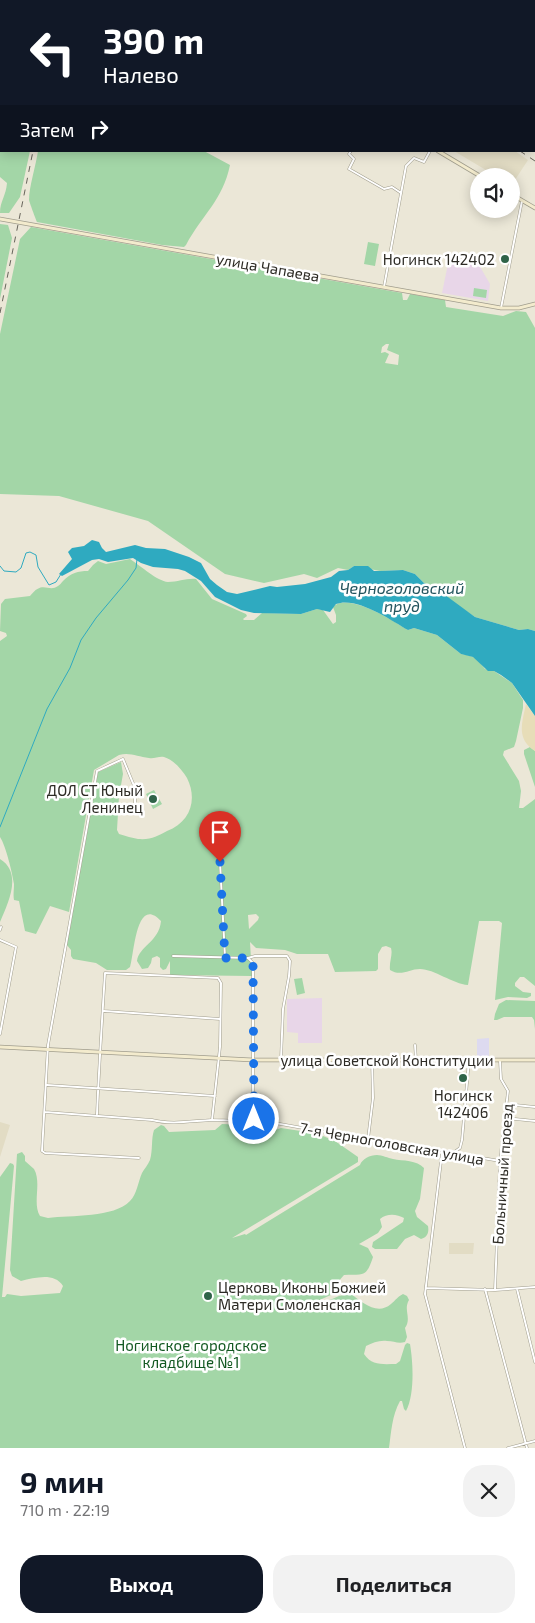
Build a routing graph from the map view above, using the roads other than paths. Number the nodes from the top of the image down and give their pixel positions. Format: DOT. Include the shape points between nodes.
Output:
graph roads {
  1 [pos="350,152"];
  2 [pos="429,152"];
  3 [pos="440,152"];
  4 [pos="470,170"];
  5 [pos="401,193"];
  6 [pos="522,201"];
  7 [pos="535,208"];
  8 [pos="0,219"];
  9 [pos="384,287"];
  10 [pos="535,304"];
  11 [pos="501,308"];
  12 [pos="135,805"];
  13 [pos="220,862"];
  14 [pos="0,940"];
  15 [pos="173,956"];
  16 [pos="225,958"];
  17 [pos="248,958"];
  18 [pos="58,960"];
  19 [pos="62,961"];
  20 [pos="104,1011"];
  21 [pos="220,1019"];
  22 [pos="0,1034"];
  23 [pos="416,1045"];
  24 [pos="0,1047"];
  25 [pos="47,1050"];
  26 [pos="99,1053"];
  27 [pos="218,1059"];
  28 [pos="253,1060"];
  29 [pos="280,1060"];
  30 [pos="372,1060"];
  31 [pos="416,1060"];
  32 [pos="469,1060"];
  33 [pos="500,1060"];
  34 [pos="535,1060"];
  35 [pos="46,1085"];
  36 [pos="98,1089"];
  37 [pos="215,1096"];
  38 [pos="506,1104"];
  39 [pos="535,1107"];
  40 [pos="45,1112"];
  41 [pos="97,1115"];
  42 [pos="505,1118"];
  43 [pos="254,1119"];
  44 [pos="212,1120"];
  45 [pos="535,1121"];
  46 [pos="368,1139"];
  47 [pos="442,1153"];
  48 [pos="453,1153"];
  49 [pos="139,1158"];
  50 [pos="500,1161"];
  51 [pos="535,1286"];
  52 [pos="426,1288"];
  53 [pos="517,1288"];
  54 [pos="485,1289"];
  55 [pos="494,1290"];
  56 [pos="535,1362"];
  57 [pos="535,1441"];
  58 [pos="526,1443"];
  59 [pos="465,1448"];
  60 [pos="508,1448"];
  61 [pos="527,1448"];
  1 -- 5 [label="street" via="354,159 348,169 384,189 392,187"];
  2 -- 5 [label="street" via="425,160 414,158 406,166"];
  3 -- 4 [label="street"];
  5 -- 9 [label="street"];
  6 -- 7 [label="street"];
  6 -- 11 [label="street"];
  8 -- 9 [label="street, улица Чапаева"];
  9 -- 11 [label="street, улица Чапаева"];
  10 -- 11 [label="street, улица Чапаева"];
  12 -- 19 [label="street" via="135,788 123,759 97,771"];
  13 -- 16 [label="street"];
  14 -- 22 [label="street" via="16,947"];
  15 -- 16 [label="street"];
  16 -- 17 [label="street"];
  17 -- 28 [label="street" via="253,963"];
  17 -- 29 [label="street" via="286,955 290,958"];
  18 -- 19 [label="street"];
  19 -- 25 [label="street"];
  20 -- 21 [label="street"];
  20 -- 21 [label="street" via="105,973 218,978 221,983"];
  20 -- 26 [label="street"];
  21 -- 27 [label="street"];
  23 -- 31 [label="street"];
  24 -- 25 [label="street, улица Советской Конституции"];
  25 -- 26 [label="street, улица Советской Конституции"];
  25 -- 35 [label="street"];
  26 -- 27 [label="street, улица Советской Конституции"];
  26 -- 36 [label="street"];
  27 -- 28 [label="street, улица Советской Конституции"];
  27 -- 37 [label="street"];
  28 -- 29 [label="street, улица Советской Конституции"];
  28 -- 43 [label="street"];
  29 -- 30 [label="street, улица Советской Конституции"];
  30 -- 31 [label="street, улица Советской Конституции"];
  30 -- 46 [label="street" via="373,1098"];
  31 -- 32 [label="street, улица Советской Конституции"];
  32 -- 33 [label="street, улица Советской Конституции"];
  32 -- 48 [label="street" via="462,1140 460,1148"];
  33 -- 34 [label="street, улица Советской Конституции"];
  33 -- 38 [label="street, Больничный проезд" via="501,1079 508,1091"];
  35 -- 36 [label="street"];
  35 -- 40 [label="street"];
  36 -- 37 [label="street"];
  36 -- 41 [label="street"];
  37 -- 44 [label="street"];
  38 -- 39 [label="street"];
  38 -- 42 [label="street, Больничный проезд"];
  40 -- 41 [label="street, 7-я Черноголовская улица"];
  40 -- 49 [label="street" via="42,1151 45,1153"];
  41 -- 44 [label="street, 7-я Черноголовская улица" via="161,1122"];
  42 -- 45 [label="street"];
  42 -- 50 [label="street, Больничный проезд"];
  43 -- 44 [label="street, 7-я Черноголовская улица"];
  43 -- 46 [label="street, 7-я Черноголовская улица"];
  46 -- 47 [label="street, 7-я Черноголовская улица"];
  47 -- 48 [label="street, 7-я Черноголовская улица"];
  47 -- 52 [label="street"];
  48 -- 50 [label="street, 7-я Черноголовская улица"];
  50 -- 55 [label="street, Больничный проезд"];
  51 -- 53 [label="street"];
  52 -- 54 [label="street"];
  52 -- 59 [label="street"];
  53 -- 55 [label="street"];
  53 -- 56 [label="street"];
  54 -- 55 [label="street"];
  54 -- 58 [label="street"];
  57 -- 58 [label="street"];
  58 -- 60 [label="street"];
  58 -- 61 [label="street"];
}
